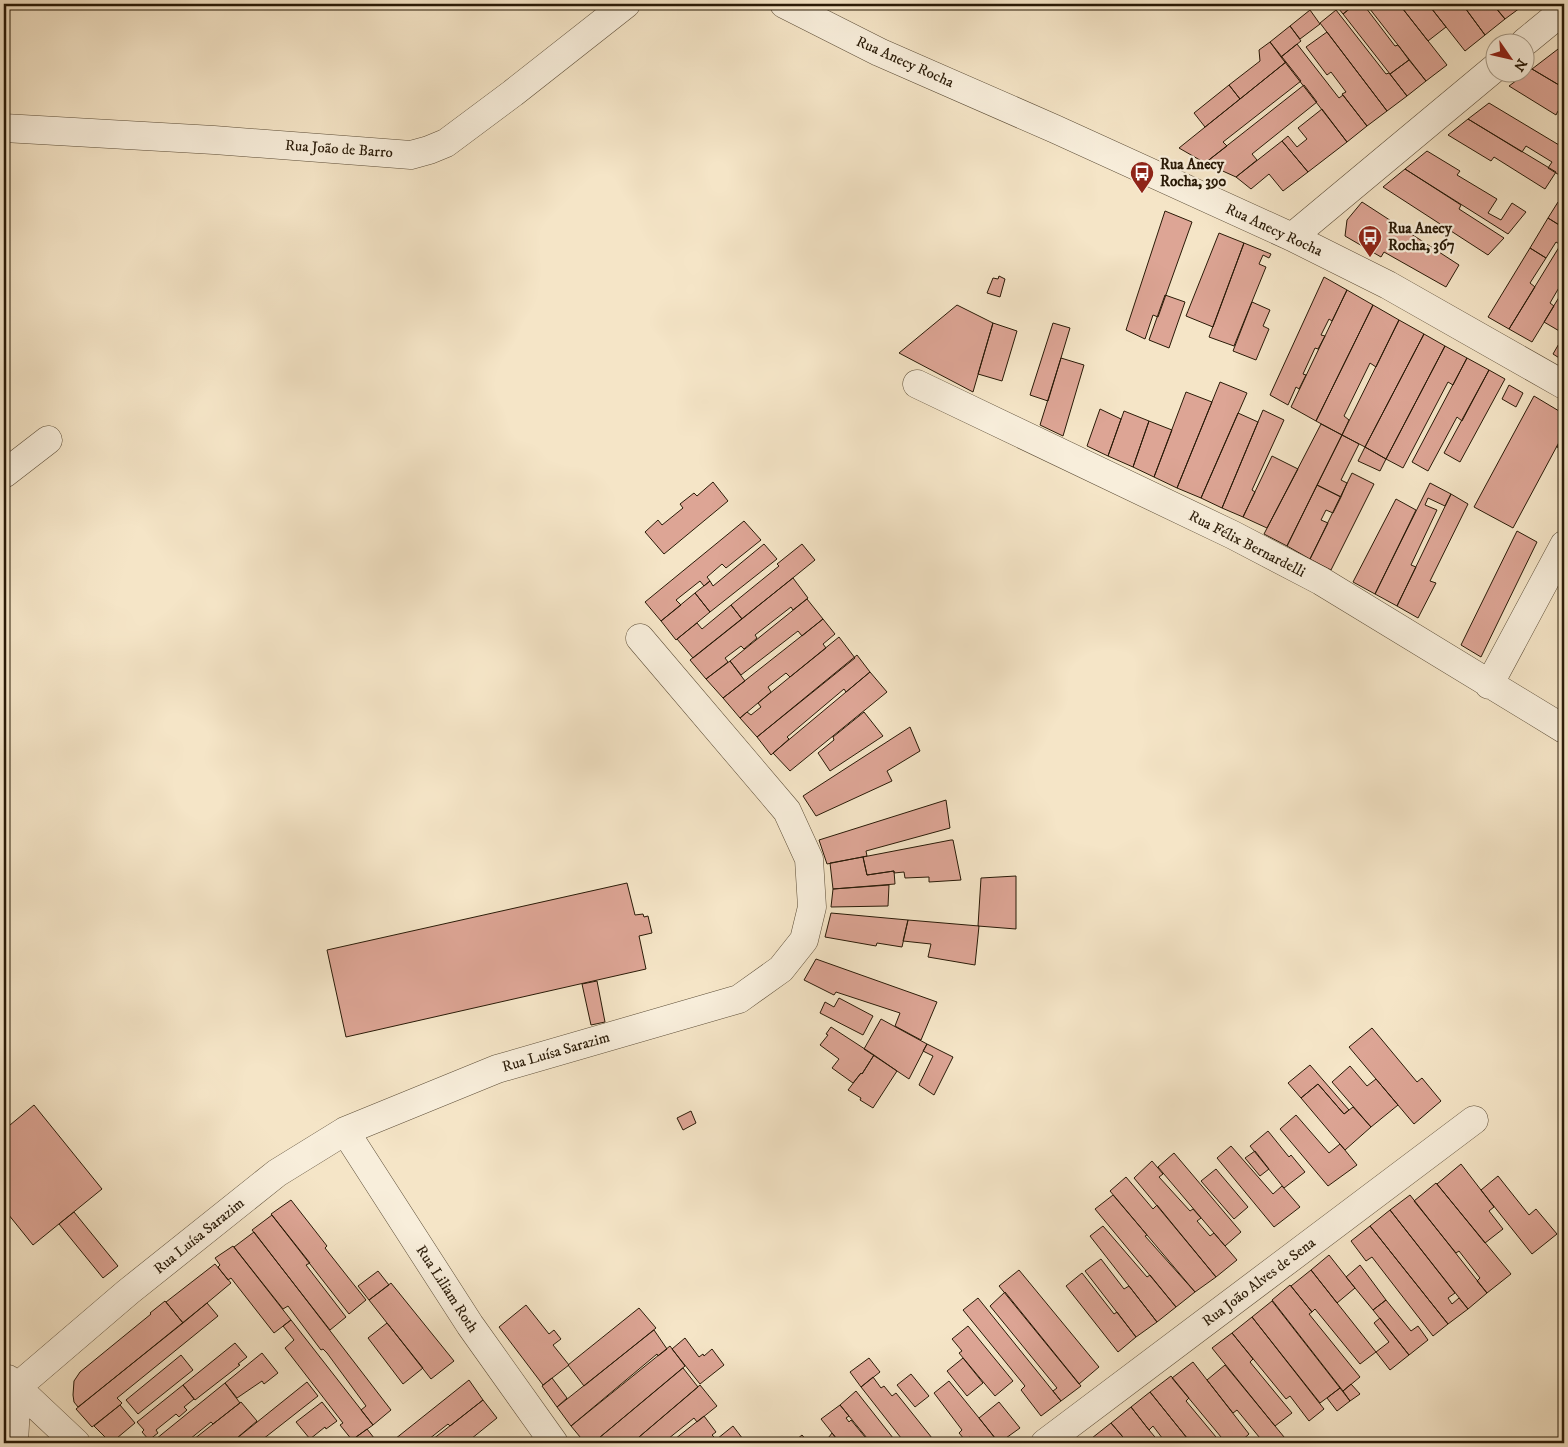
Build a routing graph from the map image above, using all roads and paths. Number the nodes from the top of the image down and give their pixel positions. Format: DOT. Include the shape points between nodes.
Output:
graph roads {
  1 [pos="626,4"];
  2 [pos="784,4"];
  3 [pos="1563,11"];
  4 [pos="1536,33"];
  5 [pos="1486,75"];
  6 [pos="4,128"];
  7 [pos="1292,237"];
  8 [pos="917,384"];
  9 [pos="1564,385"];
  10 [pos="48,440"];
  11 [pos="4,474"];
  12 [pos="1564,545"];
  13 [pos="640,638"];
  14 [pos="1490,685"];
  15 [pos="1564,729"];
  16 [pos="1474,1120"];
  17 [pos="345,1131"];
  18 [pos="10,1381"];
  19 [pos="14,1443"];
  20 [pos="76,1443"];
  21 [pos="554,1443"];
  22 [pos="1045,1443"];
  1 -- 6 [label="street, Rua João de Barro" via="446,143 411,155"];
  2 -- 7 [label="street, Rua Anecy Rocha" via="879,52"];
  3 -- 4 [label="street"];
  5 -- 7 [label="street"];
  7 -- 9 [label="street, Rua Anecy Rocha" via="1388,285"];
  8 -- 14 [label="street, Rua Félix Bernardelli" via="1233,535 1320,581"];
  10 -- 11 [label="street"];
  12 -- 14 [label="street"];
  13 -- 17 [label="street, Rua Luísa Sarazim" via="788,811 809,860 812,907 804,940 781,968 740,999 497,1069"];
  14 -- 15 [label="street, Rua Félix Bernardelli"];
  16 -- 22 [label="street, Rua João Alves de Sena"];
  17 -- 18 [label="street, Rua Luísa Sarazim" via="278,1173"];
  17 -- 21 [label="street, Rua Liliam Roth" via="470,1325"];
  18 -- 19 [label="street"];
  18 -- 20 [label="street"];
}
